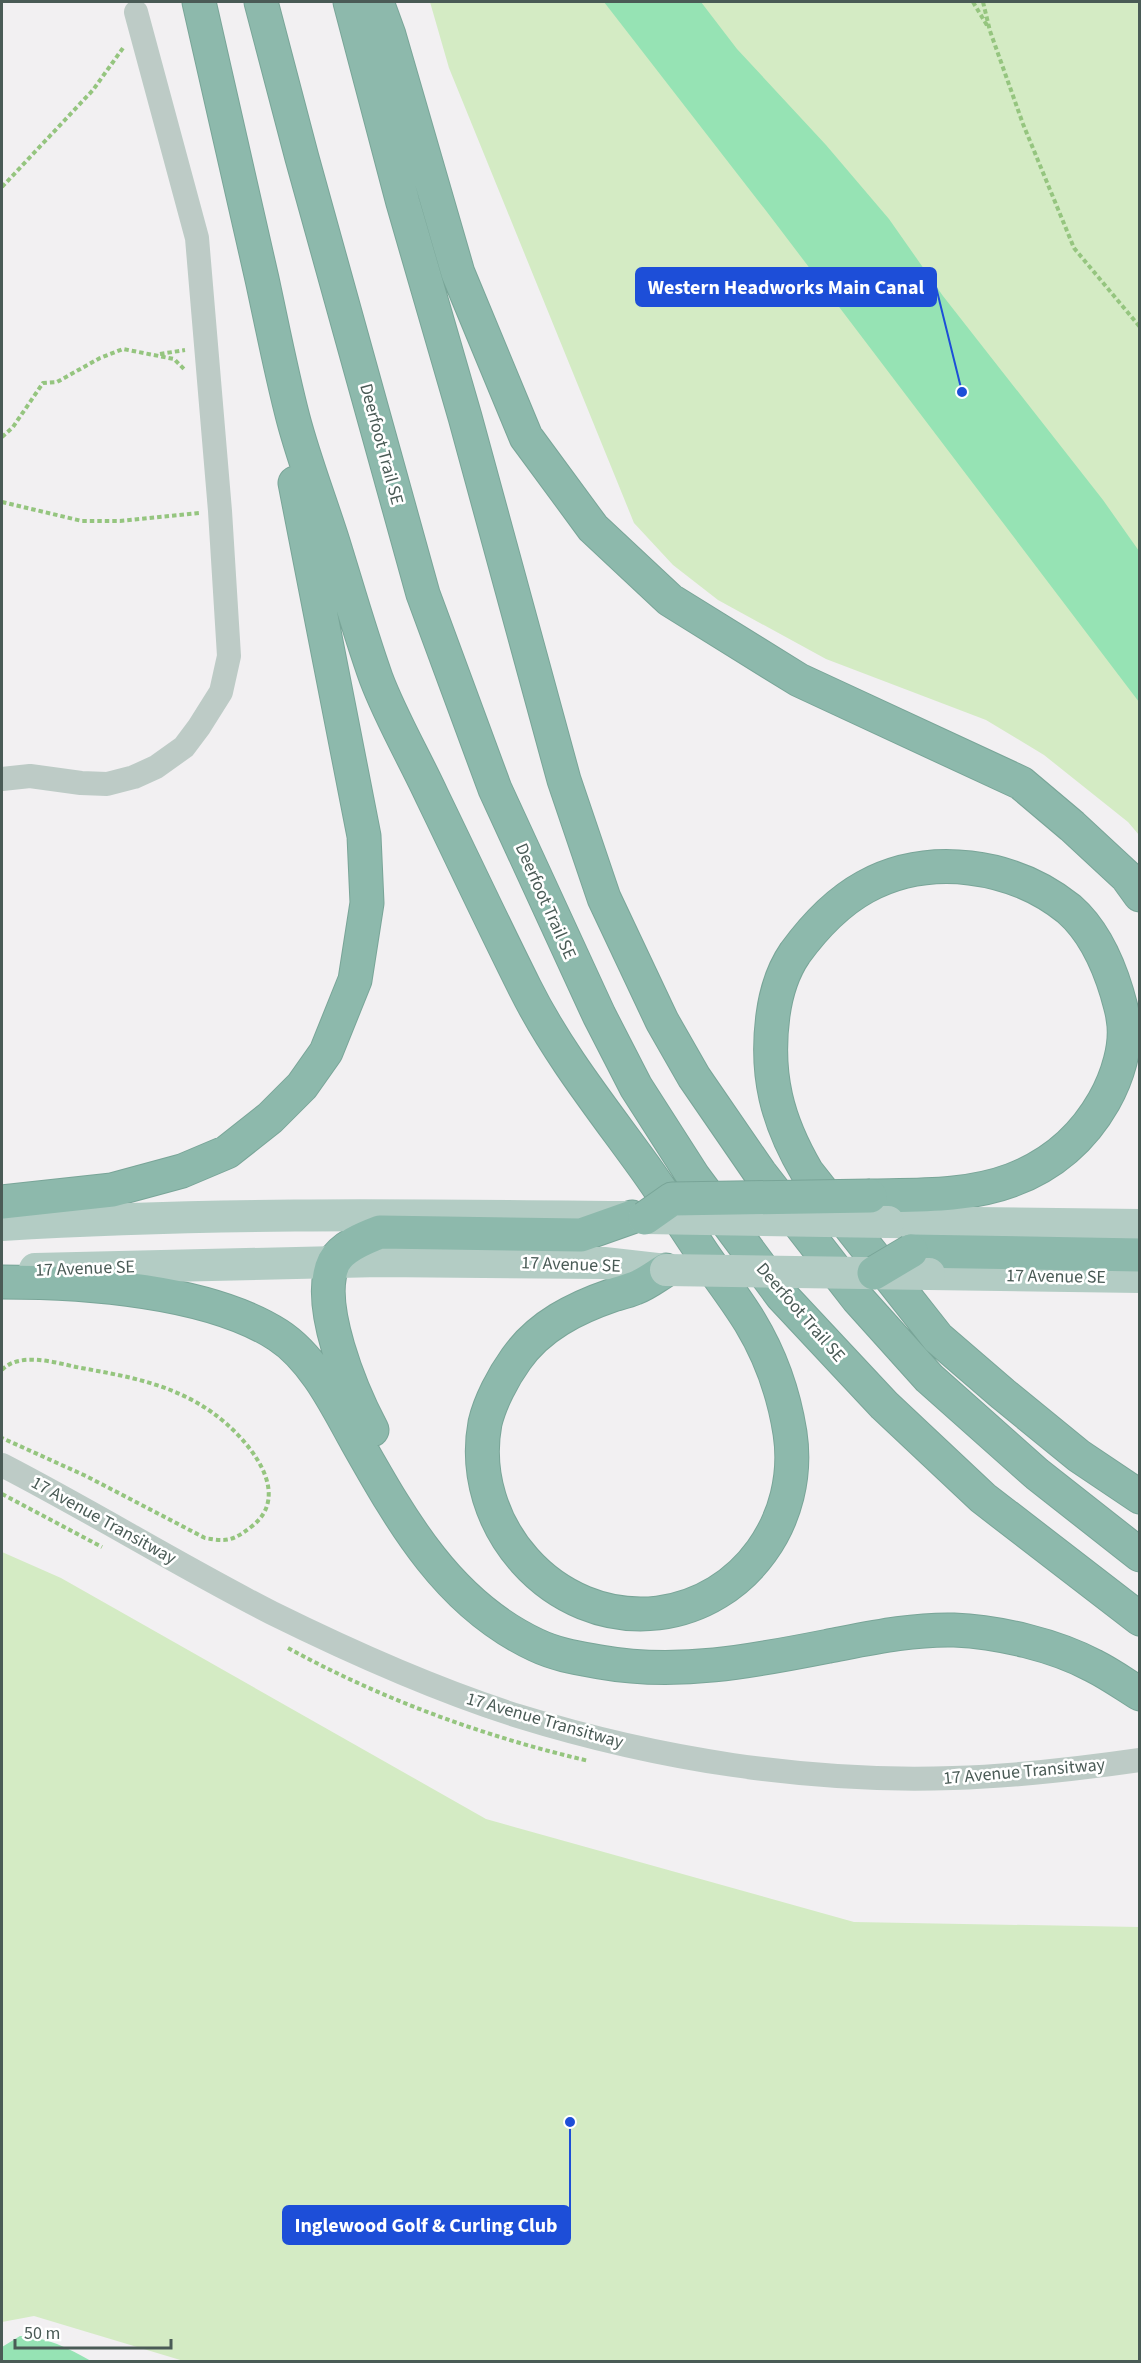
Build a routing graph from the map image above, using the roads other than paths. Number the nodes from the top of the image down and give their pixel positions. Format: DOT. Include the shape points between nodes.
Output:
graph roads {
  1 [pos="199,2"];
  2 [pos="261,2"];
  3 [pos="350,2"];
  4 [pos="377,2"];
  5 [pos="136,12"];
  6 [pos="293,419"];
  7 [pos="2,779"];
  8 [pos="1140,895"];
  9 [pos="2,1202"];
  10 [pos="879,1209"];
  11 [pos="639,1218"];
  12 [pos="2,1225"];
  13 [pos="1140,1225"];
  14 [pos="1140,1255"];
  15 [pos="334,1262"];
  16 [pos="920,1263"];
  17 [pos="2,1270"];
  18 [pos="666,1270"];
  19 [pos="874,1273"];
  20 [pos="1140,1277"];
  21 [pos="2,1282"];
  22 [pos="2,1465"];
  23 [pos="1140,1497"];
  24 [pos="1140,1555"];
  25 [pos="443,1574"];
  26 [pos="1140,1619"];
  27 [pos="1140,1694"];
  28 [pos="1140,1760"];
  1 -- 6 [label="highway"];
  2 -- 26 [label="highway, Deerfoot Trail SE" via="423,594 495,789 598,1015 636,1087 693,1176 782,1296 884,1405 983,1498"];
  3 -- 24 [label="highway" via="564,780 604,898 662,1021 694,1077 760,1173 880,1324 929,1378 1037,1474"];
  4 -- 8 [label="highway" via="458,273 526,436 593,528 669,600 799,680 1021,783 1128,877"];
  5 -- 7 [label="lane" via="197,238 229,656 221,692 184,747 156,767 107,784 30,776"];
  6 -- 9 [label="highway" via="291,464 364,836 367,903 354,980 326,1052 302,1086 227,1152 182,1171 112,1190"];
  6 -- 18 [label="highway" via="378,683 528,994 566,1061 752,1325 778,1383 792,1459 779,1521 765,1548 733,1582 712,1594 686,1606 633,1613 578,1601 529,1567 495,1517 483,1448 486,1419 513,1363 527,1344 574,1310 637,1288"];
  10 -- 11 [label="highway, bridge" via="672,1199"];
  10 -- 13 [label="main road"];
  10 -- 23 [label="highway" via="919,1195 1003,1182 1033,1170 1057,1157 1078,1137 1113,1086 1122,1053 1124,1020 1105,958 1070,910 1017,880 987,871 923,868 893,875 839,904 813,929 791,959 776,992 769,1065 776,1104 790,1144 807,1172 938,1338 1079,1456"];
  11 -- 12 [label="main road" via="326,1214"];
  11 -- 15 [label="highway" via="581,1235 380,1232 362,1239"];
  14 -- 16 [label="highway"];
  15 -- 17 [label="main road, 17 Avenue SE"];
  15 -- 18 [label="main road, 17 Avenue SE" via="604,1263"];
  15 -- 25 [label="highway" via="328,1292 341,1360 363,1414"];
  16 -- 19 [label="highway, bridge"];
  16 -- 20 [label="main road, 17 Avenue SE"];
  18 -- 19 [label="main road, 17 Avenue SE, bridge"];
  21 -- 25 [label="highway" via="109,1287 178,1299 225,1310 280,1336 321,1381 400,1519"];
  22 -- 28 [label="lane, 17 Avenue Transitway" via="271,1612 368,1657 483,1704 601,1739 745,1766 889,1778 1003,1776"];
  25 -- 27 [label="highway" via="490,1619 536,1645 564,1656 610,1664 690,1668 745,1662 897,1633 954,1630 1043,1646 1092,1665"];
}
